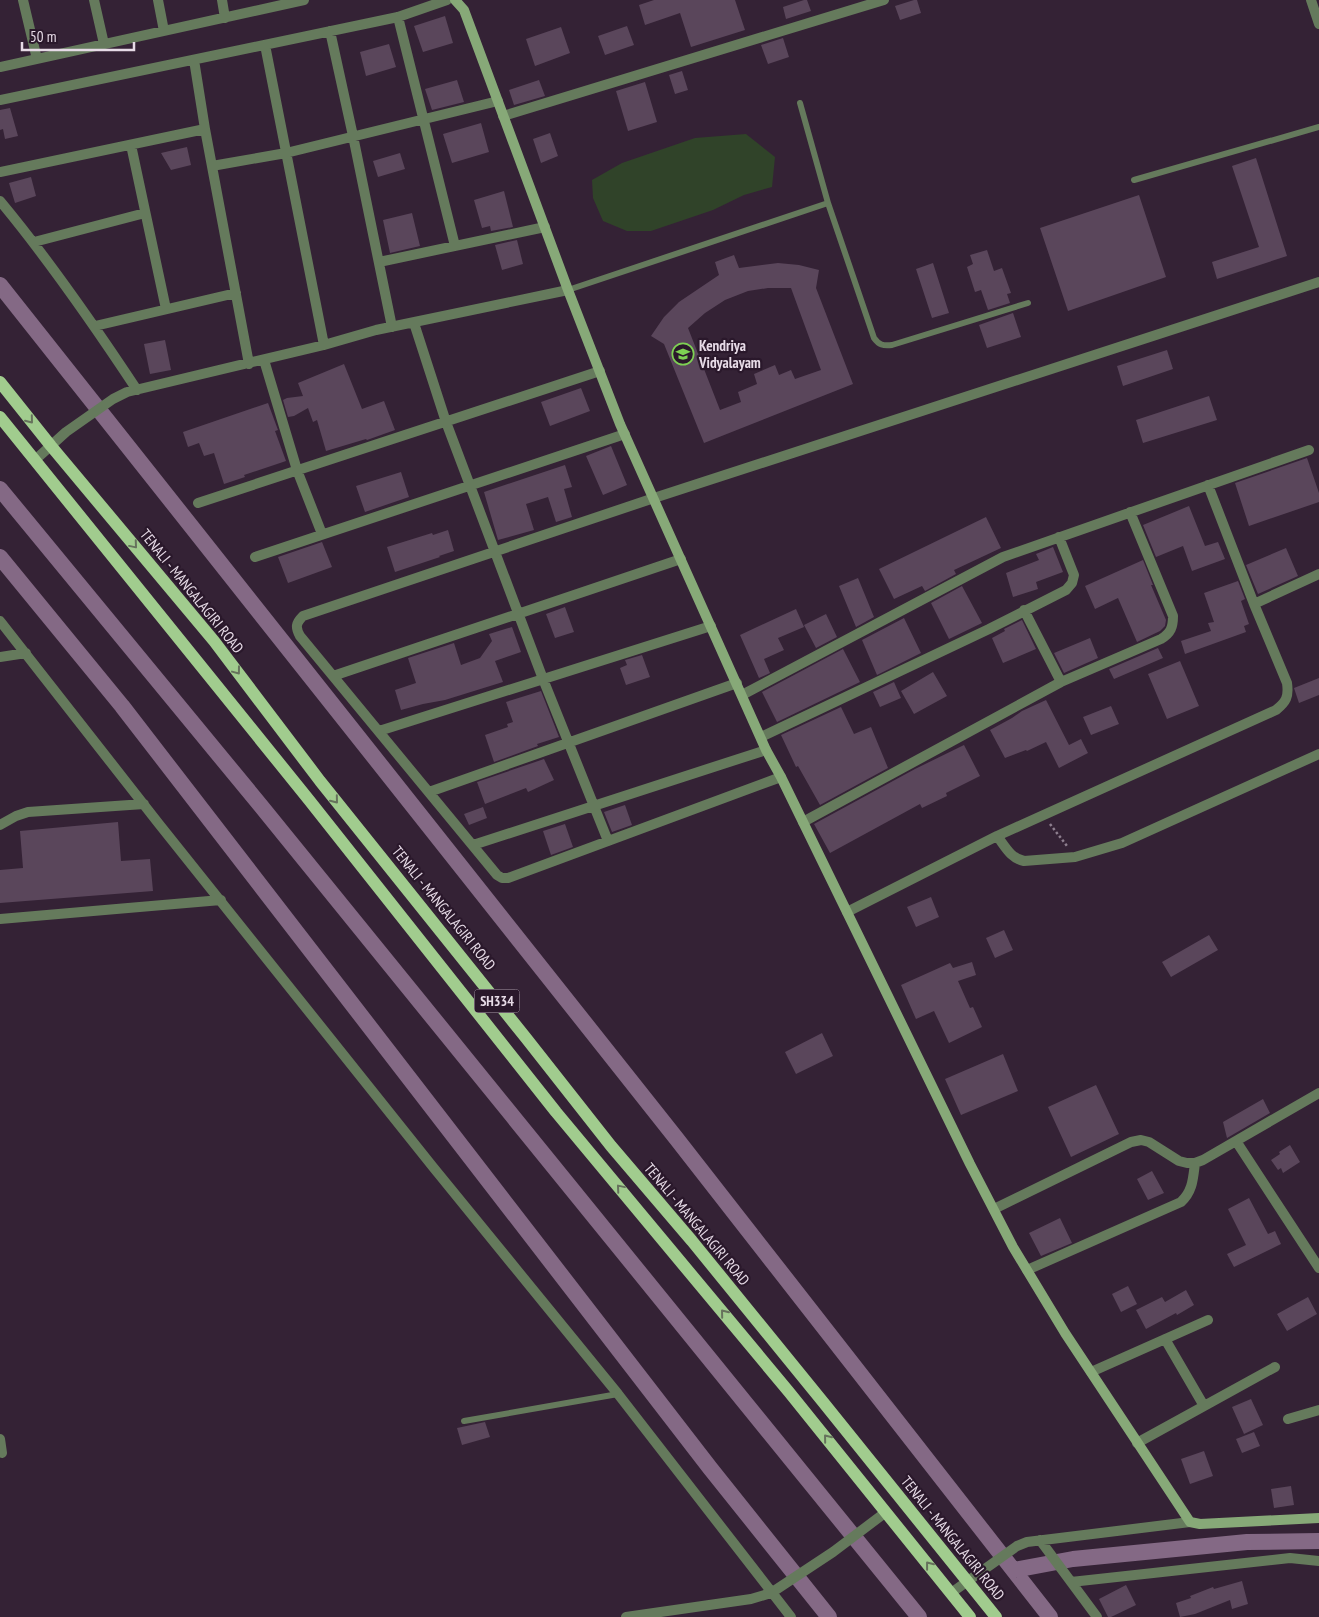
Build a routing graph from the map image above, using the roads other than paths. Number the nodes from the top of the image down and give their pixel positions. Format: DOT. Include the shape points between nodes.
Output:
graph roads {
  1 [pos="23,0"];
  2 [pos="94,0"];
  3 [pos="158,0"];
  4 [pos="222,0"];
  5 [pos="447,0"];
  6 [pos="456,0"];
  7 [pos="884,0"];
  8 [pos="1311,0"];
  9 [pos="299,1"];
  10 [pos="465,5"];
  11 [pos="398,17"];
  12 [pos="225,18"];
  13 [pos="1319,23"];
  14 [pos="164,31"];
  15 [pos="330,31"];
  16 [pos="104,44"];
  17 [pos="265,45"];
  18 [pos="37,59"];
  19 [pos="194,60"];
  20 [pos="0,68"];
  21 [pos="0,100"];
  22 [pos="498,101"];
  23 [pos="800,103"];
  24 [pos="503,116"];
  25 [pos="424,120"];
  26 [pos="1319,127"];
  27 [pos="205,129"];
  28 [pos="353,136"];
  29 [pos="131,145"];
  30 [pos="286,153"];
  31 [pos="212,166"];
  32 [pos="0,172"];
  33 [pos="1134,180"];
  34 [pos="0,201"];
  35 [pos="828,203"];
  36 [pos="146,213"];
  37 [pos="545,227"];
  38 [pos="34,242"];
  39 [pos="455,246"];
  40 [pos="379,262"];
  41 [pos="1319,282"];
  42 [pos="568,290"];
  43 [pos="236,293"];
  44 [pos="1028,303"];
  45 [pos="166,309"];
  46 [pos="414,322"];
  47 [pos="95,326"];
  48 [pos="392,327"];
  49 [pos="324,345"];
  50 [pos="264,360"];
  51 [pos="249,364"];
  52 [pos="600,371"];
  53 [pos="0,382"];
  54 [pos="138,390"];
  55 [pos="0,417"];
  56 [pos="446,422"];
  57 [pos="625,434"];
  58 [pos="51,446"];
  59 [pos="1309,450"];
  60 [pos="34,460"];
  61 [pos="297,470"];
  62 [pos="1208,485"];
  63 [pos="470,486"];
  64 [pos="654,498"];
  65 [pos="198,503"];
  66 [pos="1130,512"];
  67 [pos="322,534"];
  68 [pos="1059,537"];
  69 [pos="495,550"];
  70 [pos="255,557"];
  71 [pos="681,559"];
  72 [pos="1319,574"];
  73 [pos="1254,604"];
  74 [pos="1024,610"];
  75 [pos="519,613"];
  76 [pos="0,621"];
  77 [pos="711,626"];
  78 [pos="26,653"];
  79 [pos="0,657"];
  80 [pos="333,676"];
  81 [pos="544,679"];
  82 [pos="1061,682"];
  83 [pos="737,683"];
  84 [pos="742,695"];
  85 [pos="379,732"];
  86 [pos="761,737"];
  87 [pos="569,742"];
  88 [pos="766,750"];
  89 [pos="1319,754"];
  90 [pos="781,777"];
  91 [pos="428,792"];
  92 [pos="144,804"];
  93 [pos="594,806"];
  94 [pos="803,822"];
  95 [pos="0,826"];
  96 [pos="997,836"];
  97 [pos="608,841"];
  98 [pos="473,845"];
  99 [pos="221,900"];
  100 [pos="847,912"];
  101 [pos="0,919"];
  102 [pos="1319,1093"];
  103 [pos="1236,1140"];
  104 [pos="1194,1164"];
  105 [pos="994,1210"];
  106 [pos="1319,1268"];
  107 [pos="1027,1270"];
  108 [pos="1208,1320"];
  109 [pos="1165,1339"];
  110 [pos="1275,1367"];
  111 [pos="1091,1372"];
  112 [pos="618,1394"];
  113 [pos="1204,1406"];
  114 [pos="1319,1410"];
  115 [pos="1288,1419"];
  116 [pos="464,1421"];
  117 [pos="0,1439"];
  118 [pos="1137,1443"];
  119 [pos="2,1453"];
  120 [pos="886,1512"];
  121 [pos="1319,1518"];
  122 [pos="1190,1522"];
  123 [pos="1040,1540"];
  124 [pos="1319,1562"];
  125 [pos="968,1582"];
  126 [pos="1071,1582"];
  127 [pos="771,1593"];
  128 [pos="951,1593"];
  129 [pos="626,1617"];
  130 [pos="791,1617"];
  131 [pos="970,1617"];
  132 [pos="996,1617"];
  133 [pos="1097,1617"];
  1 -- 18 [label="street"];
  2 -- 16 [label="street"];
  3 -- 14 [label="street"];
  4 -- 12 [label="street"];
  5 -- 11 [label="street"];
  6 -- 10 [label="main road"];
  7 -- 24 [label="street"];
  8 -- 13 [label="street"];
  9 -- 12 [label="street"];
  10 -- 22 [label="main road"];
  11 -- 15 [label="street"];
  11 -- 25 [label="street"];
  12 -- 14 [label="street"];
  14 -- 16 [label="street"];
  15 -- 17 [label="street"];
  15 -- 28 [label="street"];
  16 -- 18 [label="street"];
  17 -- 19 [label="street"];
  17 -- 30 [label="street"];
  18 -- 20 [label="street"];
  19 -- 21 [label="street"];
  19 -- 27 [label="street"];
  22 -- 24 [label="main road"];
  22 -- 25 [label="street"];
  23 -- 35 [label="lane"];
  24 -- 37 [label="main road"];
  25 -- 28 [label="street"];
  25 -- 39 [label="street"];
  26 -- 33 [label="lane"];
  27 -- 29 [label="street"];
  27 -- 31 [label="street"];
  28 -- 30 [label="street"];
  28 -- 40 [label="street"];
  29 -- 32 [label="street"];
  29 -- 36 [label="street"];
  30 -- 31 [label="street"];
  30 -- 49 [label="street"];
  31 -- 43 [label="street"];
  34 -- 38 [label="street"];
  35 -- 42 [label="lane"];
  35 -- 44 [label="lane" via="878,343 892,345"];
  36 -- 38 [label="street"];
  36 -- 45 [label="street"];
  37 -- 39 [label="street"];
  37 -- 42 [label="main road"];
  38 -- 47 [label="street"];
  39 -- 40 [label="street"];
  40 -- 48 [label="street"];
  41 -- 64 [label="street"];
  42 -- 46 [label="street"];
  42 -- 52 [label="main road"];
  43 -- 45 [label="street"];
  43 -- 51 [label="street"];
  45 -- 47 [label="street"];
  46 -- 48 [label="street"];
  46 -- 56 [label="street"];
  47 -- 54 [label="street"];
  48 -- 49 [label="street"];
  49 -- 50 [label="street"];
  50 -- 51 [label="street"];
  50 -- 61 [label="street"];
  51 -- 54 [label="street"];
  52 -- 56 [label="street"];
  52 -- 57 [label="main road"];
  53 -- 58 [label="main road, TENALI - MANGALAGIRI ROAD / SH334, one-way"];
  54 -- 58 [label="street" via="112,399"];
  55 -- 60 [label="main road, SH334"];
  56 -- 61 [label="street"];
  56 -- 63 [label="street"];
  57 -- 63 [label="street"];
  57 -- 64 [label="main road"];
  58 -- 60 [label="street"];
  58 -- 125 [label="main road, TENALI - MANGALAGIRI ROAD / SH334, one-way" via="214,641 320,781 611,1146"];
  59 -- 62 [label="street"];
  120 -- 60 [label="main road, SH334, one-way" via="556,1112"];
  61 -- 65 [label="street"];
  61 -- 67 [label="street"];
  62 -- 66 [label="street"];
  62 -- 73 [label="street"];
  63 -- 67 [label="street"];
  63 -- 69 [label="street"];
  64 -- 69 [label="street"];
  64 -- 71 [label="main road"];
  66 -- 68 [label="street"];
  66 -- 82 [label="street" via="1173,616 1169,634"];
  67 -- 70 [label="street"];
  68 -- 74 [label="street" via="1074,575 1072,583 1066,590"];
  68 -- 84 [label="street" via="1003,557"];
  69 -- 75 [label="street"];
  69 -- 80 [label="street" via="302,616 296,629"];
  71 -- 75 [label="street"];
  71 -- 77 [label="main road"];
  72 -- 73 [label="street"];
  73 -- 96 [label="street" via="1287,683 1285,703 1276,710"];
  74 -- 82 [label="street"];
  74 -- 86 [label="street"];
  75 -- 80 [label="street"];
  75 -- 81 [label="street"];
  76 -- 78 [label="street"];
  77 -- 81 [label="street"];
  77 -- 83 [label="main road"];
  78 -- 79 [label="street"];
  78 -- 92 [label="street"];
  80 -- 85 [label="street"];
  81 -- 85 [label="street"];
  81 -- 87 [label="street"];
  82 -- 94 [label="street"];
  83 -- 84 [label="main road"];
  83 -- 87 [label="street"];
  84 -- 86 [label="main road"];
  85 -- 91 [label="street"];
  86 -- 88 [label="main road"];
  87 -- 91 [label="street"];
  87 -- 93 [label="street"];
  88 -- 90 [label="main road"];
  88 -- 93 [label="street"];
  89 -- 96 [label="street" via="1122,843 1075,857 1018,860"];
  90 -- 94 [label="main road"];
  90 -- 97 [label="street"];
  91 -- 98 [label="street"];
  92 -- 95 [label="street" via="28,812"];
  92 -- 99 [label="street"];
  93 -- 97 [label="street"];
  93 -- 98 [label="street"];
  94 -- 100 [label="main road"];
  96 -- 100 [label="street"];
  97 -- 98 [label="street" via="508,878 497,875"];
  99 -- 101 [label="street"];
  99 -- 112 [label="street"];
  100 -- 105 [label="main road"];
  102 -- 103 [label="street"];
  103 -- 104 [label="street"];
  103 -- 106 [label="street"];
  104 -- 105 [label="street" via="1179,1161 1148,1142 1131,1142"];
  104 -- 107 [label="street" via="1191,1188 1182,1202"];
  105 -- 107 [label="main road"];
  107 -- 111 [label="main road"];
  108 -- 109 [label="street"];
  109 -- 111 [label="street"];
  109 -- 113 [label="street"];
  110 -- 113 [label="street"];
  111 -- 118 [label="main road"];
  112 -- 116 [label="lane"];
  112 -- 127 [label="street"];
  113 -- 118 [label="street"];
  114 -- 115 [label="street"];
  117 -- 119 [label="street"];
  118 -- 122 [label="main road"];
  120 -- 127 [label="street"];
  128 -- 120 [label="main road, SH334, one-way"];
  121 -- 122 [label="main road"];
  122 -- 123 [label="street"];
  123 -- 125 [label="street" via="1017,1546"];
  123 -- 126 [label="street"];
  124 -- 126 [label="street" via="1290,1558"];
  125 -- 128 [label="street"];
  125 -- 132 [label="main road, TENALI - MANGALAGIRI ROAD / SH334"];
  126 -- 133 [label="street"];
  127 -- 129 [label="street"];
  127 -- 130 [label="street"];
  128 -- 131 [label="main road, SH334"];
}
